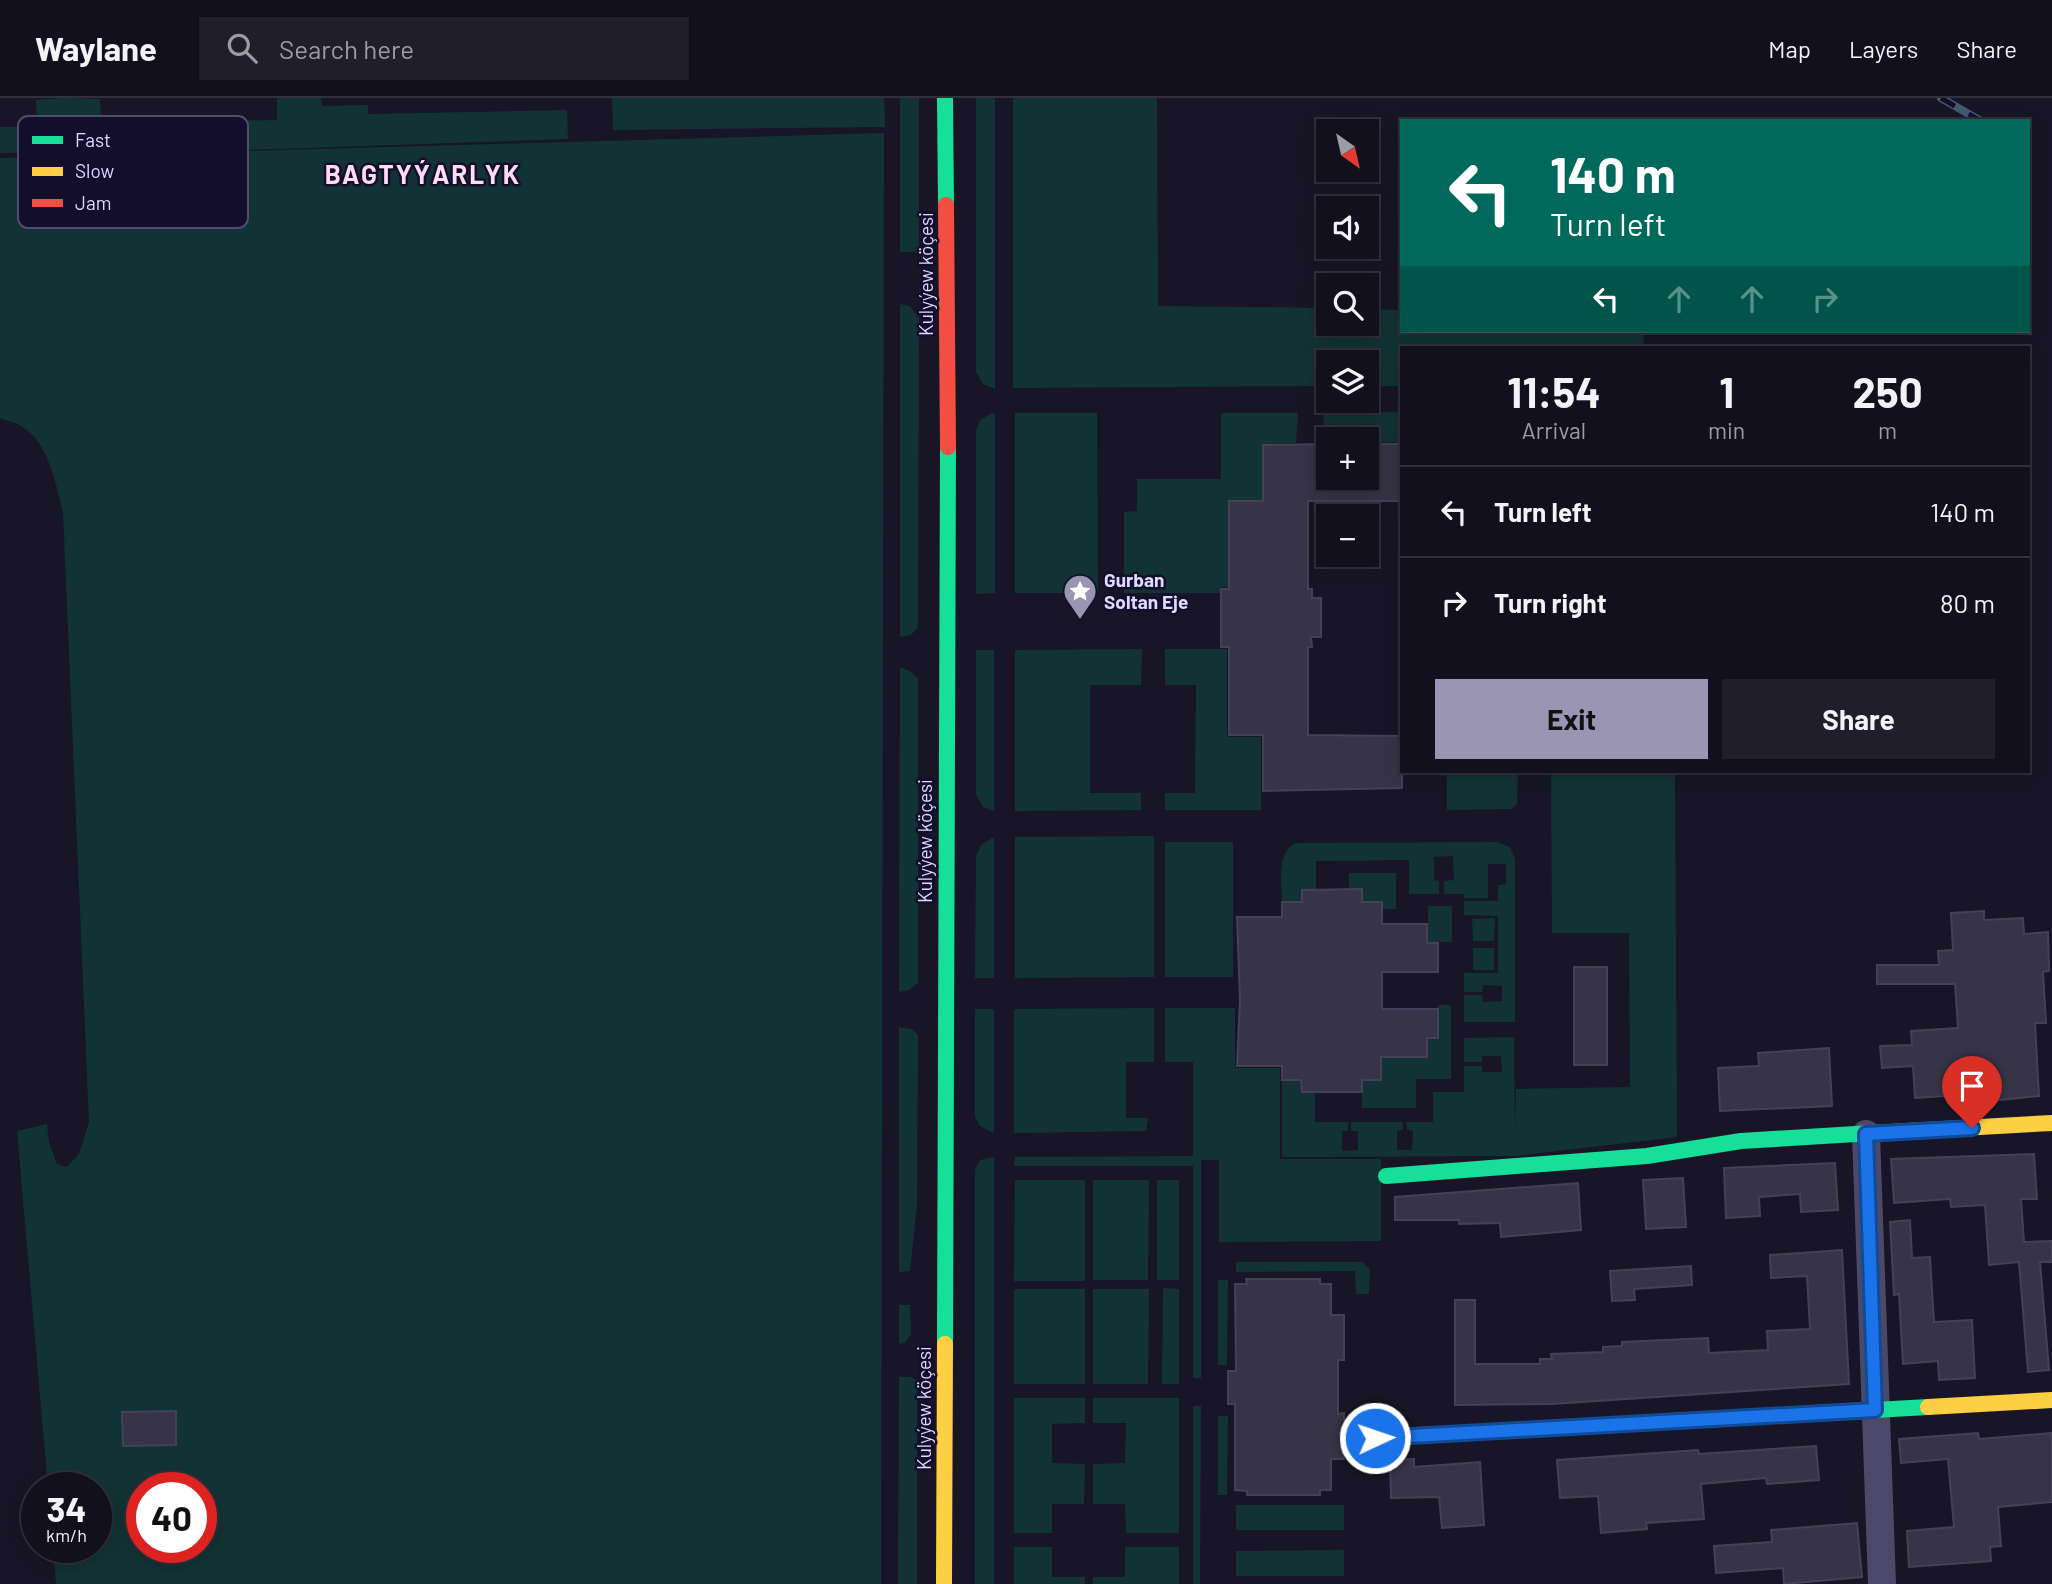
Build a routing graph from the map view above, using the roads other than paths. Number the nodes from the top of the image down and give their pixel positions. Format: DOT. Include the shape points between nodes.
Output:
graph roads {
  1 [pos="946,98"];
  2 [pos="2052,1123"];
  3 [pos="1866,1134"];
  4 [pos="1386,1176"];
  5 [pos="2052,1400"];
  6 [pos="1875,1410"];
  7 [pos="1375,1438"];
  8 [pos="944,1584"];
  9 [pos="1882,1584"];
  1 -- 8 [label="street, Kulyýew köçesi"];
  2 -- 3 [label="street"];
  3 -- 4 [label="street" via="1741,1140 1647,1156"];
  3 -- 6 [label="street"];
  5 -- 6 [label="street"];
  6 -- 7 [label="street"];
  6 -- 9 [label="street"];
}
